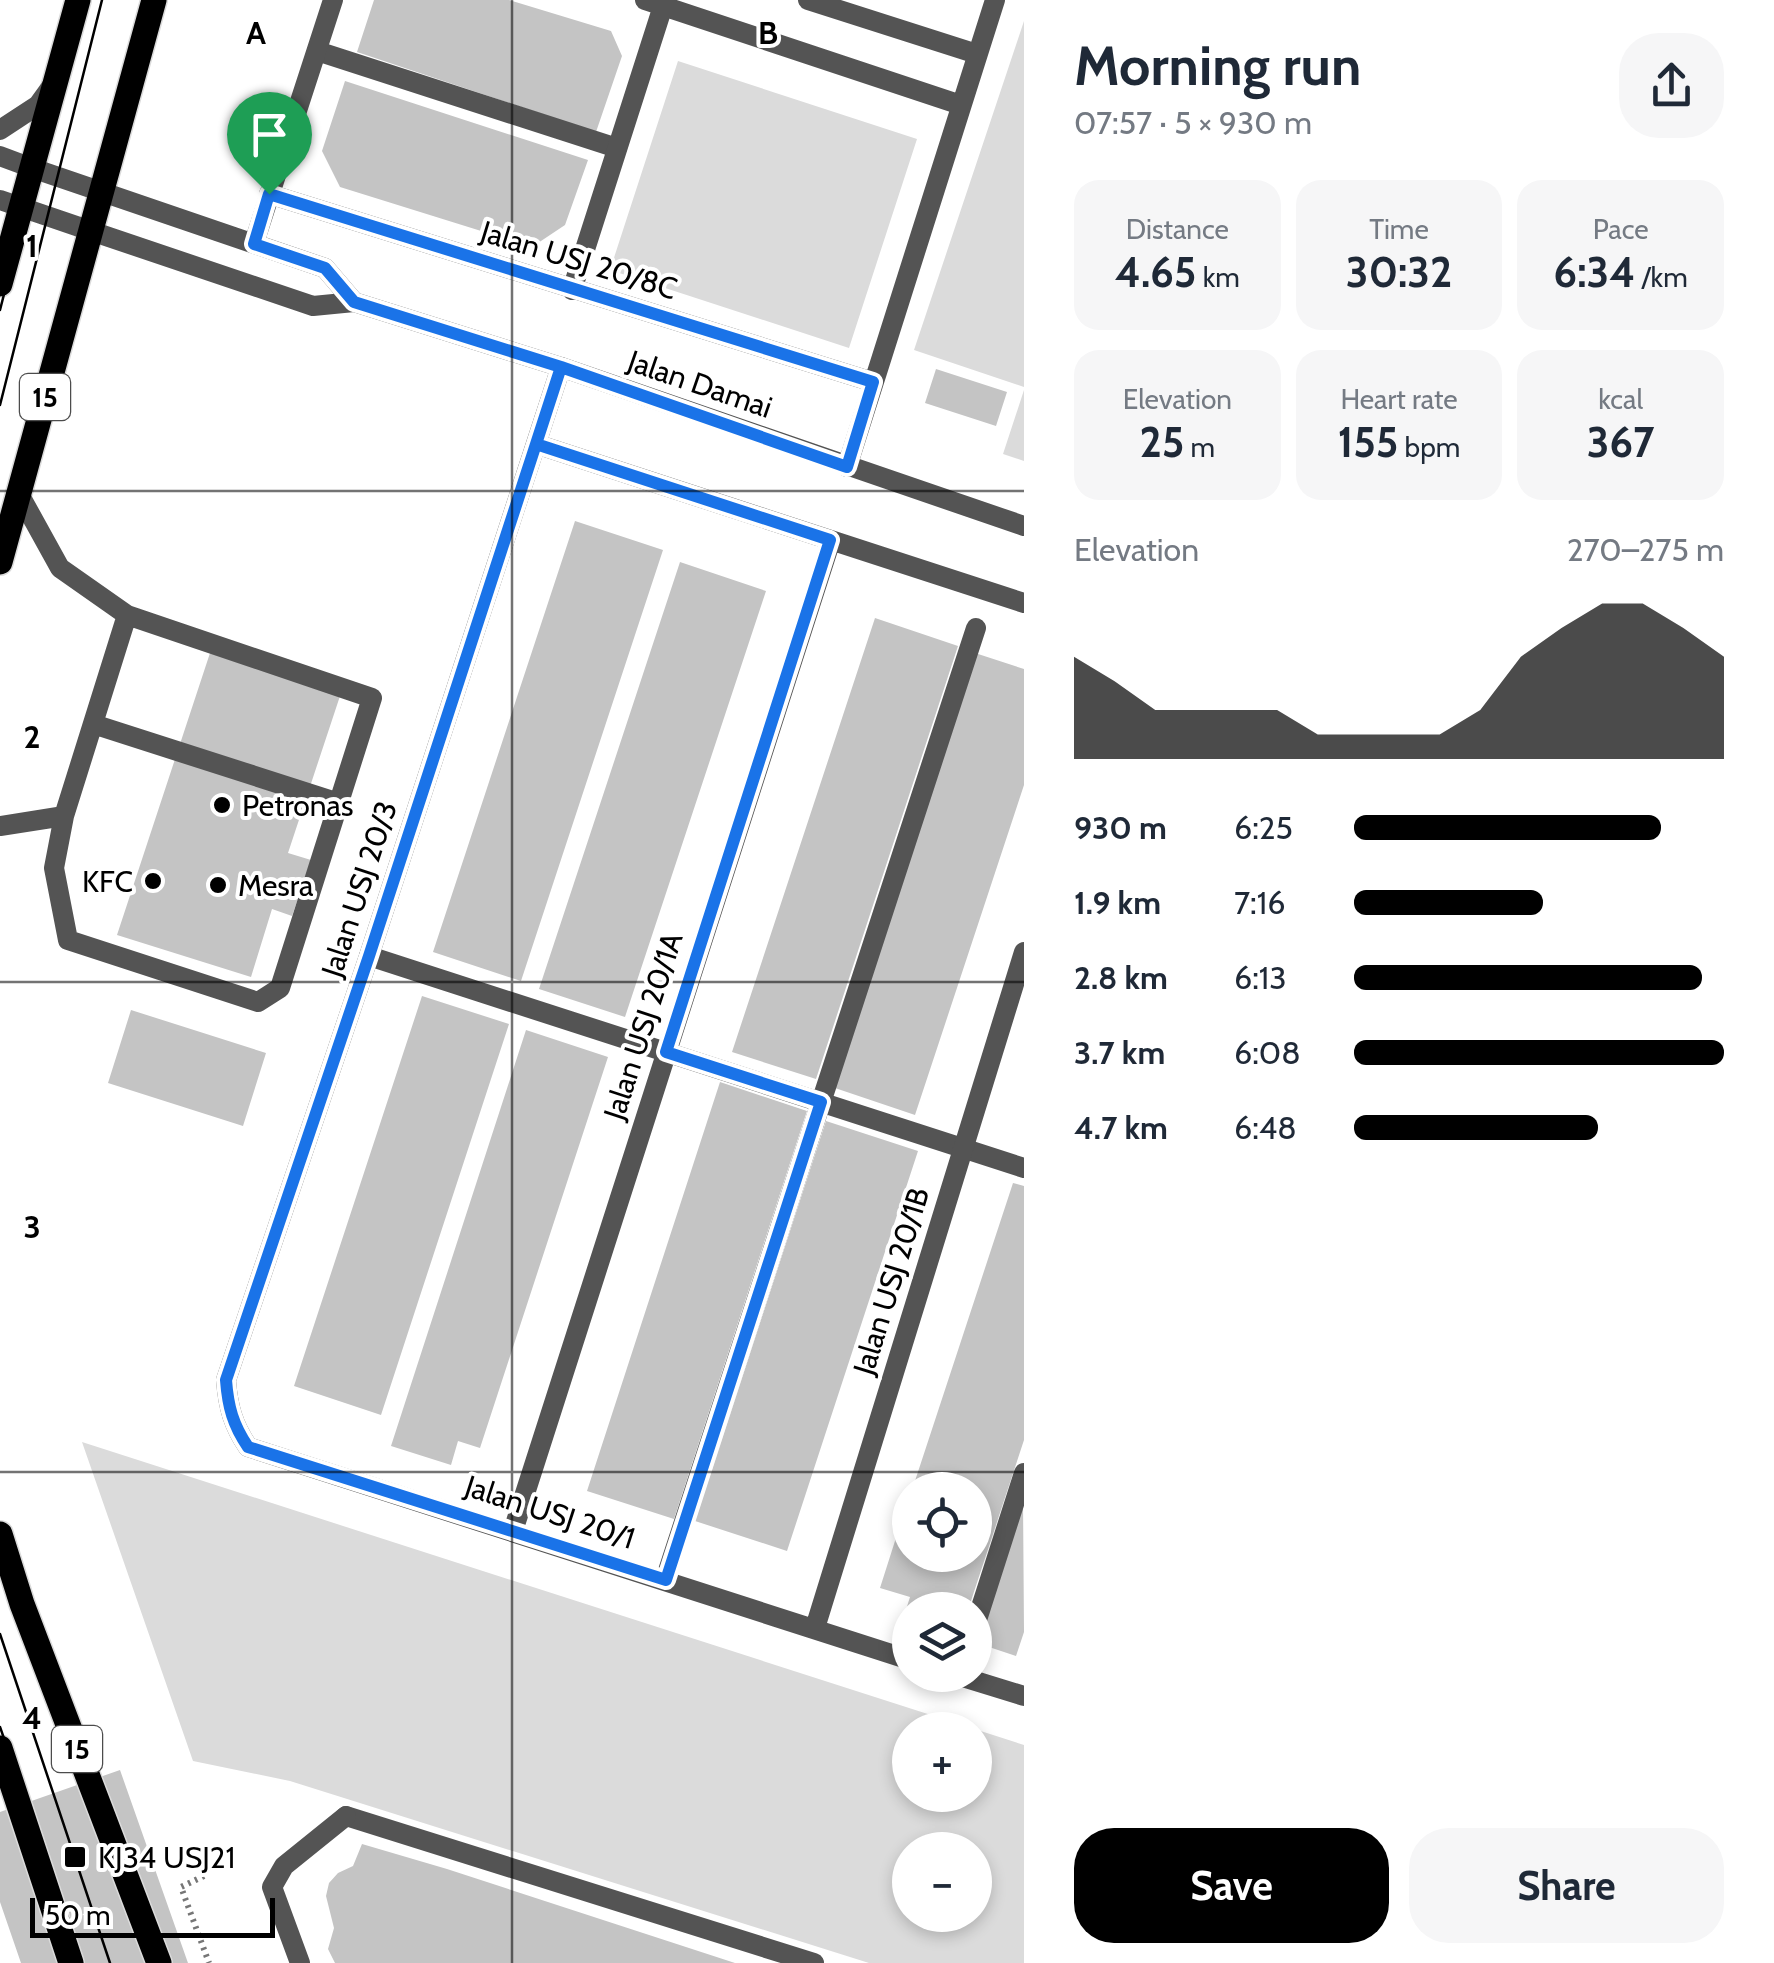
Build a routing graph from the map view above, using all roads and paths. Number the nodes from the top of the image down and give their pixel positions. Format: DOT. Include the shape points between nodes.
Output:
graph roads {
  1 [pos="78,0"];
  2 [pos="154,0"];
  3 [pos="334,0"];
  4 [pos="808,0"];
  5 [pos="995,0"];
  6 [pos="654,3"];
  7 [pos="317,51"];
  8 [pos="977,54"];
  9 [pos="55,80"];
  10 [pos="960,105"];
  11 [pos="0,130"];
  12 [pos="618,148"];
  13 [pos="0,156"];
  14 [pos="32,168"];
  15 [pos="102,192"];
  16 [pos="269,194"];
  17 [pos="11,204"];
  18 [pos="91,232"];
  19 [pos="254,244"];
  20 [pos="0,284"];
  21 [pos="572,290"];
  22 [pos="354,302"];
  23 [pos="561,367"];
  24 [pos="873,382"];
  25 [pos="536,444"];
  26 [pos="847,467"];
  27 [pos="18,492"];
  28 [pos="1024,526"];
  29 [pos="830,540"];
  30 [pos="0,562"];
  31 [pos="1024,603"];
  32 [pos="127,615"];
  33 [pos="976,628"];
  34 [pos="92,724"];
  35 [pos="339,803"];
  36 [pos="64,816"];
  37 [pos="0,826"];
  38 [pos="1024,952"];
  39 [pos="369,956"];
  40 [pos="666,1052"];
  41 [pos="821,1102"];
  42 [pos="963,1149"];
  43 [pos="1024,1168"];
  44 [pos="236,1430"];
  45 [pos="1024,1473"];
  46 [pos="512,1531"];
  47 [pos="0,1534"];
  48 [pos="666,1580"];
  49 [pos="986,1592"];
  50 [pos="815,1628"];
  51 [pos="892,1654"];
  52 [pos="992,1686"];
  53 [pos="1024,1696"];
  54 [pos="0,1748"];
  55 [pos="204,1876"];
  56 [pos="791,1960"];
  57 [pos="71,1963"];
  58 [pos="159,1963"];
  59 [pos="209,1963"];
  60 [pos="300,1963"];
  61 [pos="814,1963"];
  1 -- 9 [label="main road"];
  2 -- 15 [label="main road, 15"];
  3 -- 7 [label="street"];
  4 -- 8 [label="street"];
  5 -- 8 [label="street"];
  6 -- 10 [label="street"];
  6 -- 12 [label="street"];
  7 -- 12 [label="street"];
  7 -- 16 [label="street"];
  8 -- 10 [label="street"];
  9 -- 11 [label="street" via="38,105"];
  9 -- 14 [label="main road"];
  10 -- 24 [label="street"];
  12 -- 21 [label="street"];
  13 -- 14 [label="street, Jalan Damai"];
  14 -- 15 [label="street, Jalan Damai"];
  14 -- 17 [label="main road"];
  15 -- 18 [label="main road, 15"];
  15 -- 19 [label="street, Jalan Damai"];
  16 -- 19 [label="street"];
  16 -- 21 [label="street, Jalan USJ 20/8C"];
  17 -- 18 [label="street, Jalan Damai"];
  17 -- 20 [label="main road"];
  18 -- 22 [label="street, Jalan Damai" via="312,306"];
  18 -- 27 [label="main road, 15"];
  19 -- 22 [label="street, Jalan Damai" via="325,268"];
  21 -- 24 [label="street, Jalan USJ 20/8C"];
  22 -- 23 [label="street, Jalan Damai"];
  23 -- 25 [label="street, Jalan USJ 20/3"];
  23 -- 26 [label="street, Jalan Damai"];
  24 -- 26 [label="street"];
  25 -- 29 [label="street"];
  25 -- 39 [label="street, Jalan USJ 20/3"];
  26 -- 28 [label="street, Jalan Damai"];
  27 -- 30 [label="main road, 15"];
  27 -- 32 [label="street" via="60,568"];
  29 -- 31 [label="street"];
  29 -- 40 [label="street, Jalan USJ 20/1A"];
  32 -- 34 [label="street"];
  32 -- 35 [label="street" via="372,698"];
  33 -- 41 [label="street"];
  34 -- 35 [label="street"];
  34 -- 36 [label="street"];
  35 -- 36 [label="street" via="280,988 258,1002 68,940 54,868"];
  36 -- 37 [label="street"];
  38 -- 42 [label="street, Jalan USJ 20/1B"];
  39 -- 40 [label="street"];
  39 -- 44 [label="street, Jalan USJ 20/3" via="226,1380"];
  40 -- 41 [label="street"];
  40 -- 46 [label="street, Jalan USJ 20/1A"];
  41 -- 42 [label="street"];
  41 -- 48 [label="street"];
  42 -- 43 [label="street"];
  42 -- 50 [label="street, Jalan USJ 20/1B"];
  44 -- 46 [label="street, Jalan USJ 20/1" via="248,1447"];
  45 -- 49 [label="street"];
  46 -- 48 [label="street, Jalan USJ 20/1"];
  47 -- 58 [label="main road, 15"];
  48 -- 50 [label="street, Jalan USJ 20/1"];
  50 -- 51 [label="street, Jalan USJ 20/1"];
  52 -- 53 [label="street"];
  54 -- 57 [label="main road, 15"];
  55 -- 59 [label="path" via="181,1887"];
  56 -- 60 [label="street" via="346,1816 284,1866 272,1887"];
  56 -- 61 [label="street"];
}
